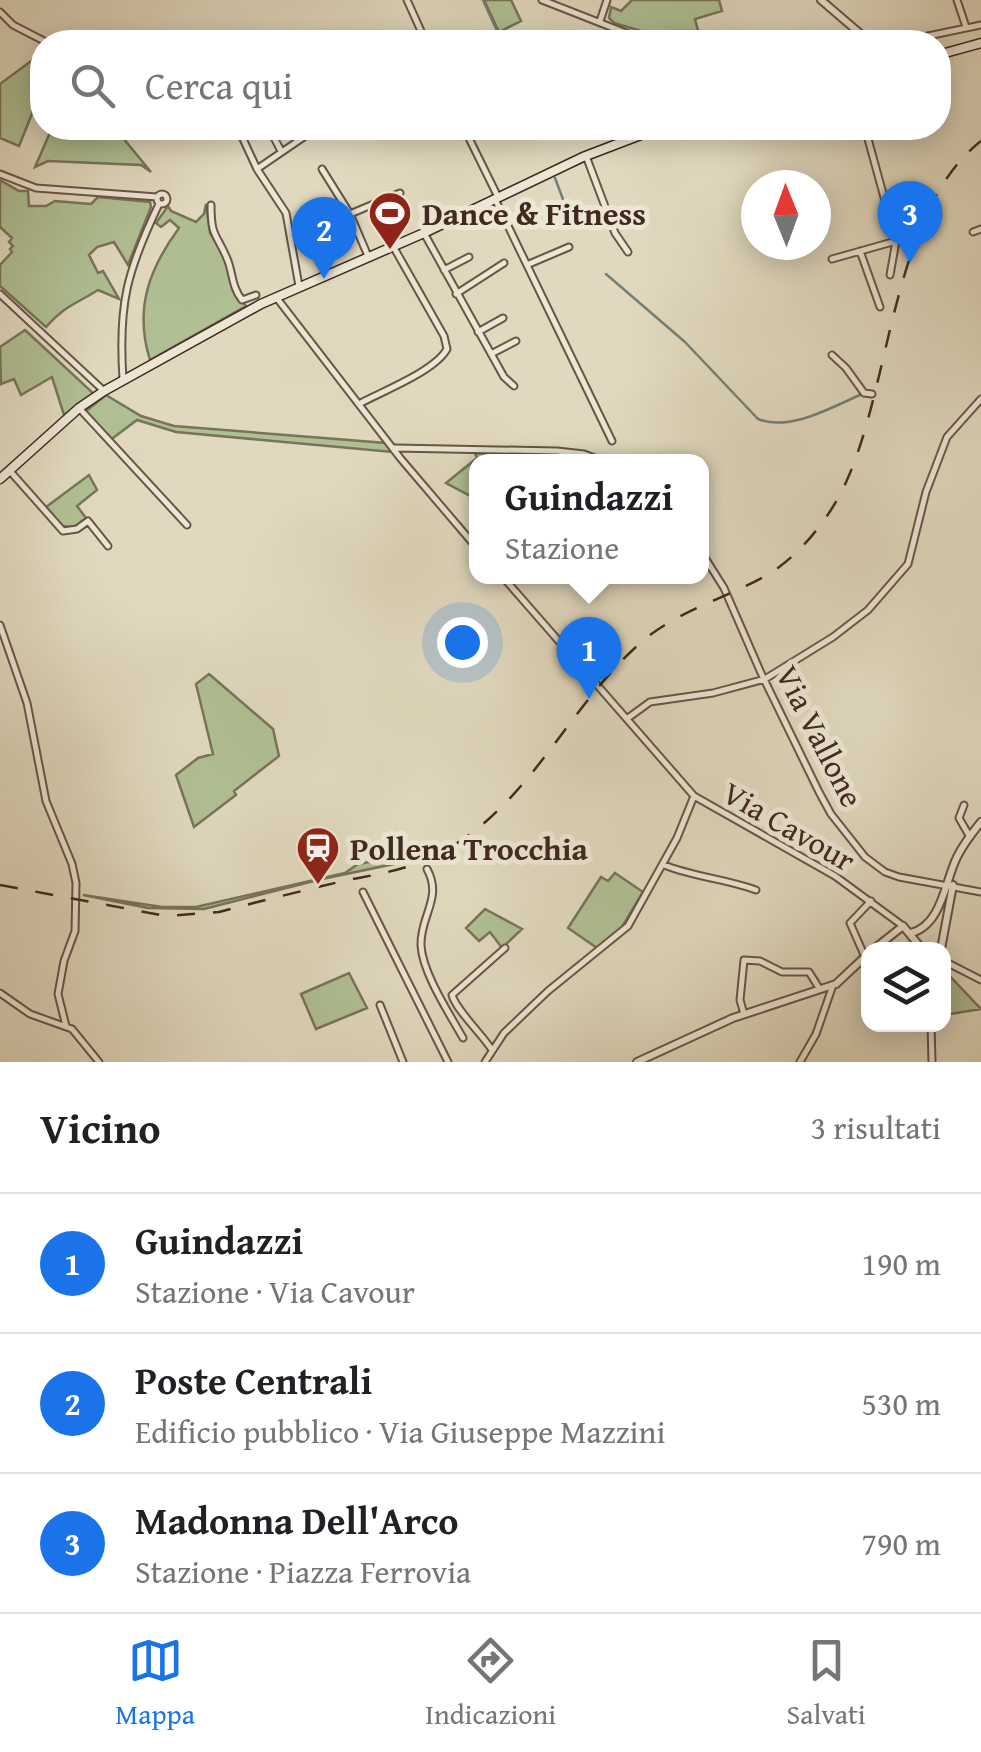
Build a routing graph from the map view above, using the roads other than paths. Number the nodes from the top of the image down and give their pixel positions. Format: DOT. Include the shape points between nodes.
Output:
graph roads {
  1 [pos="407,0"];
  2 [pos="542,0"];
  3 [pos="607,0"];
  4 [pos="822,0"];
  5 [pos="956,0"];
  6 [pos="0,12"];
  7 [pos="600,20"];
  8 [pos="981,25"];
  9 [pos="966,27"];
  10 [pos="421,30"];
  11 [pos="622,30"];
  12 [pos="856,30"];
  13 [pos="951,30"];
  14 [pos="30,33"];
  15 [pos="981,43"];
  16 [pos="951,51"];
  17 [pos="244,140"];
  18 [pos="274,140"];
  19 [pos="298,140"];
  20 [pos="470,140"];
  21 [pos="628,140"];
  22 [pos="868,140"];
  23 [pos="280,152"];
  24 [pos="586,156"];
  25 [pos="322,168"];
  26 [pos="257,169"];
  27 [pos="0,174"];
  28 [pos="400,193"];
  29 [pos="497,198"];
  30 [pos="211,205"];
  31 [pos="350,214"];
  32 [pos="981,230"];
  33 [pos="973,232"];
  34 [pos="424,233"];
  35 [pos="896,241"];
  36 [pos="393,246"];
  37 [pos="569,247"];
  38 [pos="860,251"];
  39 [pos="628,252"];
  40 [pos="368,256"];
  41 [pos="469,256"];
  42 [pos="832,260"];
  43 [pos="504,262"];
  44 [pos="529,264"];
  45 [pos="444,270"];
  46 [pos="890,275"];
  47 [pos="299,286"];
  48 [pos="0,294"];
  49 [pos="456,294"];
  50 [pos="256,295"];
  51 [pos="276,296"];
  52 [pos="880,306"];
  53 [pos="503,318"];
  54 [pos="478,332"];
  55 [pos="516,340"];
  56 [pos="490,354"];
  57 [pos="832,355"];
  58 [pos="123,379"];
  59 [pos="514,386"];
  60 [pos="104,391"];
  61 [pos="872,394"];
  62 [pos="981,399"];
  63 [pos="359,404"];
  64 [pos="79,408"];
  65 [pos="612,441"];
  66 [pos="393,448"];
  67 [pos="584,454"];
  68 [pos="10,470"];
  69 [pos="0,479"];
  70 [pos="187,525"];
  71 [pos="469,539"];
  72 [pos="108,546"];
  73 [pos="709,564"];
  74 [pos="509,584"];
  75 [pos="0,625"];
  76 [pos="764,679"];
  77 [pos="628,718"];
  78 [pos="694,796"];
  79 [pos="964,805"];
  80 [pos="981,822"];
  81 [pos="970,837"];
  82 [pos="664,864"];
  83 [pos="426,869"];
  84 [pos="950,884"];
  85 [pos="756,890"];
  86 [pos="363,892"];
  87 [pos="981,892"];
  88 [pos="872,901"];
  89 [pos="904,926"];
  90 [pos="911,932"];
  91 [pos="862,942"];
  92 [pos="884,942"];
  93 [pos="917,942"];
  94 [pos="943,942"];
  95 [pos="505,948"];
  96 [pos="861,962"];
  97 [pos="951,965"];
  98 [pos="981,980"];
  99 [pos="833,986"];
  100 [pos="820,988"];
  101 [pos="0,993"];
  102 [pos="380,1004"];
  103 [pos="449,1004"];
  104 [pos="744,1014"];
  105 [pos="66,1026"];
  106 [pos="932,1032"];
  107 [pos="463,1038"];
  108 [pos="492,1050"];
  109 [pos="99,1062"];
  110 [pos="403,1062"];
  111 [pos="448,1062"];
  112 [pos="484,1062"];
  113 [pos="637,1062"];
  114 [pos="800,1062"];
  115 [pos="932,1062"];
  1 -- 10 [label="street"];
  2 -- 7 [label="street"];
  3 -- 7 [label="street"];
  4 -- 12 [label="street"];
  5 -- 9 [label="street"];
  6 -- 14 [label="street"];
  7 -- 11 [label="street"];
  8 -- 9 [label="street"];
  9 -- 13 [label="street"];
  15 -- 16 [label="main road"];
  17 -- 26 [label="street"];
  18 -- 23 [label="street"];
  19 -- 23 [label="street"];
  20 -- 29 [label="street"];
  21 -- 24 [label="main road"];
  22 -- 35 [label="street"];
  23 -- 26 [label="street"];
  24 -- 29 [label="main road"];
  24 -- 39 [label="street"];
  25 -- 31 [label="street"];
  26 -- 47 [label="street" via="286,213"];
  27 -- 58 [label="street" via="36,188 158,201 124,289"];
  28 -- 31 [label="street"];
  29 -- 34 [label="main road"];
  29 -- 44 [label="street"];
  30 -- 50 [label="street" via="212,234 227,258 234,290 242,300"];
  31 -- 40 [label="street"];
  32 -- 33 [label="street"];
  34 -- 36 [label="main road"];
  34 -- 45 [label="street"];
  35 -- 38 [label="street"];
  35 -- 46 [label="street"];
  36 -- 40 [label="main road"];
  36 -- 63 [label="street" via="447,349"];
  37 -- 44 [label="street"];
  38 -- 42 [label="street"];
  38 -- 52 [label="street"];
  40 -- 47 [label="main road"];
  41 -- 45 [label="street"];
  43 -- 49 [label="street"];
  44 -- 65 [label="street"];
  45 -- 49 [label="street"];
  47 -- 51 [label="main road"];
  48 -- 60 [label="street"];
  49 -- 54 [label="street"];
  51 -- 58 [label="main road"];
  51 -- 63 [label="street"];
  53 -- 54 [label="street"];
  54 -- 56 [label="street"];
  55 -- 56 [label="street"];
  56 -- 59 [label="street"];
  57 -- 61 [label="street"];
  58 -- 60 [label="main road"];
  60 -- 64 [label="main road"];
  62 -- 76 [label="street" via="947,436 909,561 889,588 854,622"];
  63 -- 66 [label="street"];
  64 -- 68 [label="main road"];
  64 -- 70 [label="street"];
  66 -- 67 [label="street"];
  66 -- 71 [label="street"];
  68 -- 69 [label="main road"];
  68 -- 72 [label="street" via="62,531 88,521"];
  73 -- 76 [label="street, Via Vallone"];
  74 -- 77 [label="street, Via Cavour"];
  75 -- 105 [label="street" via="27,703 46,801 76,884 75,930 58,994"];
  76 -- 77 [label="street" via="650,702"];
  76 -- 84 [label="street, Via Vallone" via="831,814 865,857 898,877"];
  77 -- 78 [label="street, Via Cavour"];
  78 -- 82 [label="street"];
  78 -- 88 [label="street, Via Cavour"];
  79 -- 81 [label="street" via="959,818"];
  80 -- 81 [label="street"];
  81 -- 84 [label="street"];
  82 -- 85 [label="street"];
  82 -- 108 [label="street" via="624,932 548,991"];
  83 -- 103 [label="street" via="434,896 421,945"];
  84 -- 87 [label="street, Via Vallone"];
  84 -- 90 [label="street" via="929,922"];
  84 -- 94 [label="street"];
  86 -- 111 [label="street"];
  88 -- 89 [label="street, Via Cavour"];
  88 -- 91 [label="street" via="850,923"];
  89 -- 90 [label="street"];
  89 -- 92 [label="street"];
  90 -- 93 [label="street"];
  95 -- 103 [label="street"];
  96 -- 99 [label="street"];
  97 -- 98 [label="street"];
  99 -- 100 [label="street"];
  99 -- 114 [label="street"];
  100 -- 104 [label="street"];
  100 -- 104 [label="street" via="811,973 744,960"];
  101 -- 105 [label="street" via="30,1014"];
  102 -- 110 [label="street"];
  103 -- 107 [label="street"];
  103 -- 108 [label="street" via="478,1027"];
  104 -- 113 [label="street"];
  105 -- 109 [label="street"];
  106 -- 115 [label="street"];
  108 -- 112 [label="street"];
}
